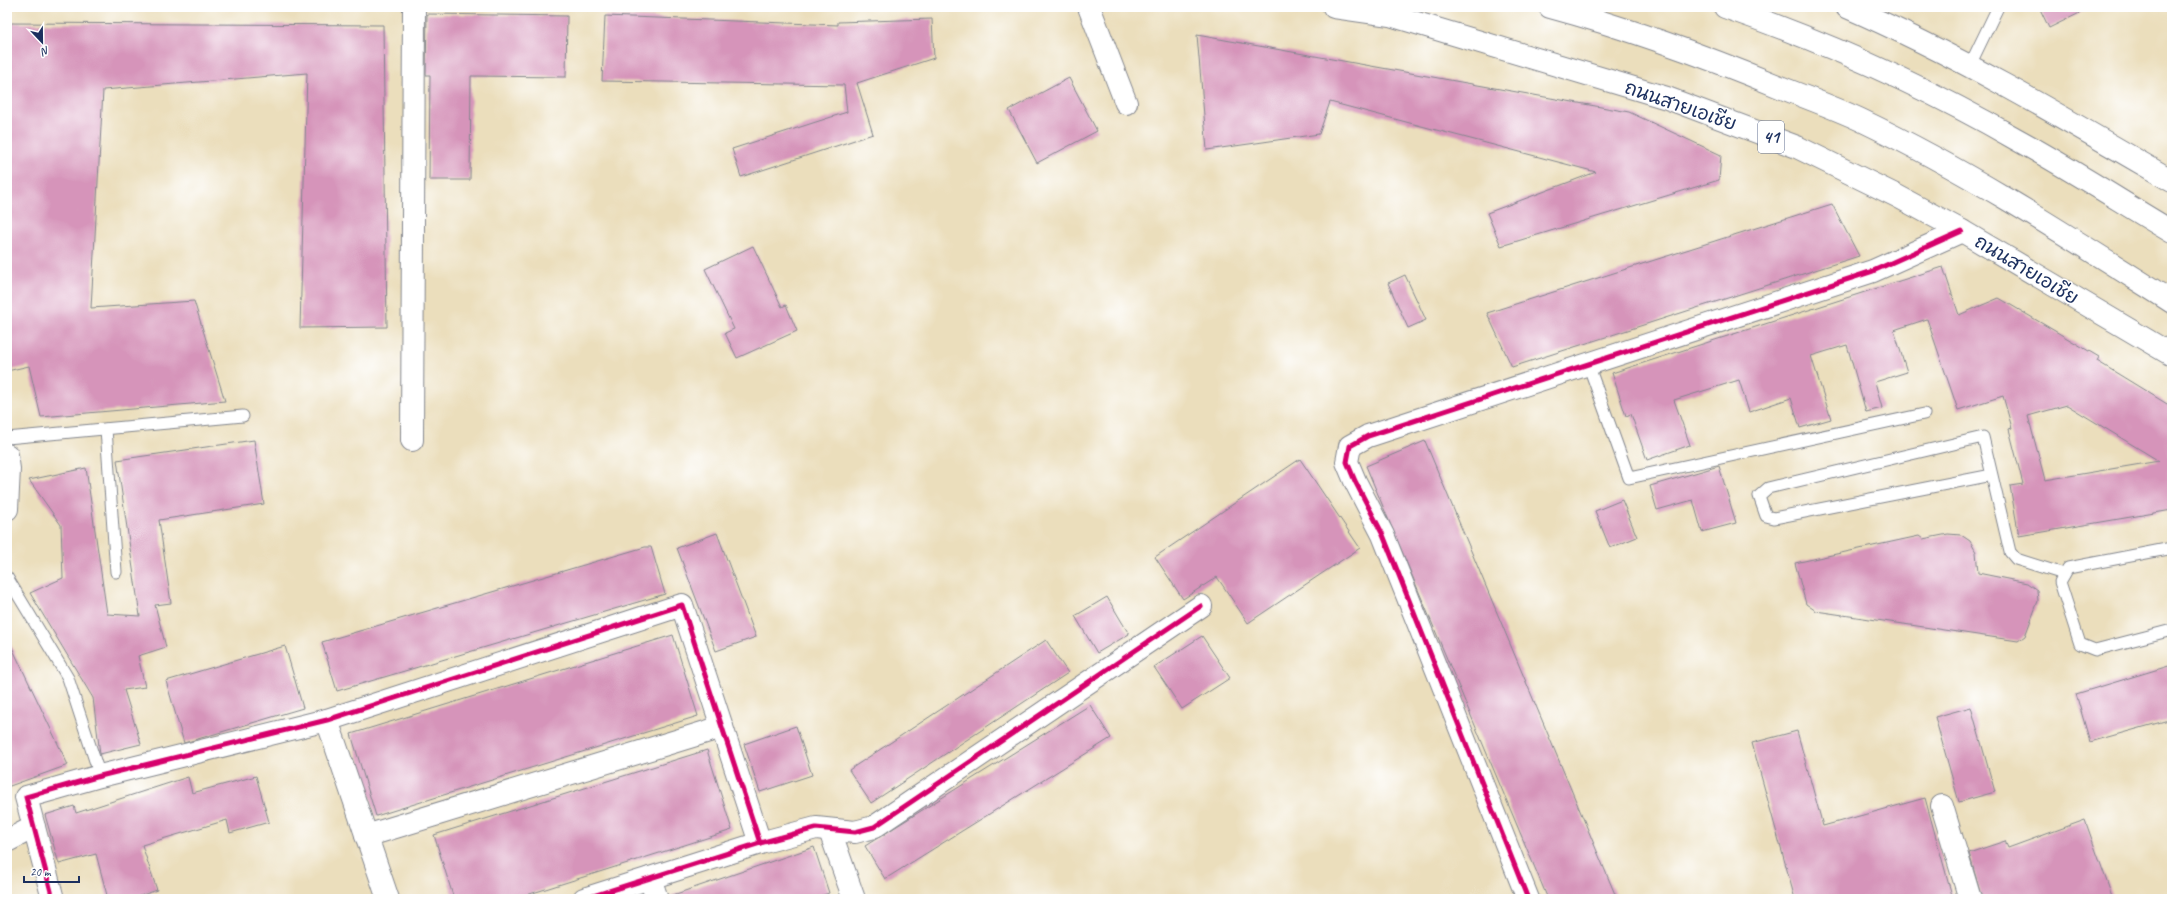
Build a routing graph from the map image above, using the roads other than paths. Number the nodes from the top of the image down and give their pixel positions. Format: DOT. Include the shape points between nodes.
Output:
graph roads {
  1 [pos="414,7"];
  2 [pos="1089,7"];
  3 [pos="1334,7"];
  4 [pos="1550,7"];
  5 [pos="1847,7"];
  6 [pos="1998,7"];
  7 [pos="1734,10"];
  8 [pos="1970,66"];
  9 [pos="1126,103"];
  10 [pos="2172,181"];
  11 [pos="1962,231"];
  12 [pos="2172,232"];
  13 [pos="2172,302"];
  14 [pos="2172,355"];
  15 [pos="1588,364"];
  16 [pos="1924,414"];
  17 [pos="243,416"];
  18 [pos="106,429"];
  19 [pos="7,438"];
  20 [pos="412,440"];
  21 [pos="7,455"];
  22 [pos="1992,475"];
  23 [pos="7,509"];
  24 [pos="2172,548"];
  25 [pos="116,572"];
  26 [pos="2064,574"];
  27 [pos="7,577"];
  28 [pos="1201,606"];
  29 [pos="2172,630"];
  30 [pos="328,720"];
  31 [pos="722,727"];
  32 [pos="100,776"];
  33 [pos="1942,806"];
  34 [pos="34,827"];
  35 [pos="830,830"];
  36 [pos="366,836"];
  37 [pos="7,841"];
  38 [pos="760,843"];
  39 [pos="650,878"];
  40 [pos="53,899"];
  41 [pos="388,899"];
  42 [pos="584,899"];
  43 [pos="657,899"];
  44 [pos="854,899"];
  45 [pos="1528,899"];
  46 [pos="1970,899"];
  1 -- 20 [label="main road"];
  2 -- 9 [label="main road"];
  3 -- 11 [label="main road, ถนนสายเอเชีย / 41" via="1390,15 1667,98 1797,147"];
  4 -- 13 [label="main road" via="1602,21 1732,67 1862,120 1942,161 2024,208"];
  5 -- 8 [label="main road"];
  6 -- 8 [label="lane"];
  7 -- 12 [label="main road" via="1838,51 1928,92 2016,138"];
  8 -- 10 [label="main road"];
  11 -- 14 [label="main road, ถนนสายเอเชีย / 41"];
  11 -- 15 [label="main road" via="1873,271"];
  15 -- 16 [label="lane" via="1629,478"];
  15 -- 45 [label="main road" via="1368,436 1350,446 1347,462 1383,535"];
  17 -- 18 [label="lane"];
  18 -- 19 [label="lane"];
  18 -- 25 [label="lane"];
  21 -- 23 [label="main road"];
  22 -- 22 [label="lane" via="1983,437 1768,488 1759,496 1766,516 1774,518"];
  22 -- 26 [label="lane" via="2010,552 2016,559"];
  24 -- 26 [label="lane" via="2068,568"];
  26 -- 29 [label="lane" via="2060,582 2080,644 2095,650"];
  27 -- 32 [label="lane" via="68,678"];
  28 -- 35 [label="main road" via="874,827 855,832"];
  30 -- 31 [label="main road" via="682,605"];
  30 -- 32 [label="main road"];
  30 -- 36 [label="main road"];
  31 -- 36 [label="main road"];
  31 -- 38 [label="main road"];
  32 -- 34 [label="main road" via="26,797"];
  33 -- 46 [label="main road"];
  34 -- 37 [label="main road"];
  34 -- 40 [label="main road"];
  35 -- 38 [label="main road" via="816,828"];
  35 -- 44 [label="main road"];
  36 -- 41 [label="main road"];
  38 -- 39 [label="main road"];
  39 -- 42 [label="main road"];
  39 -- 43 [label="main road"];
}
